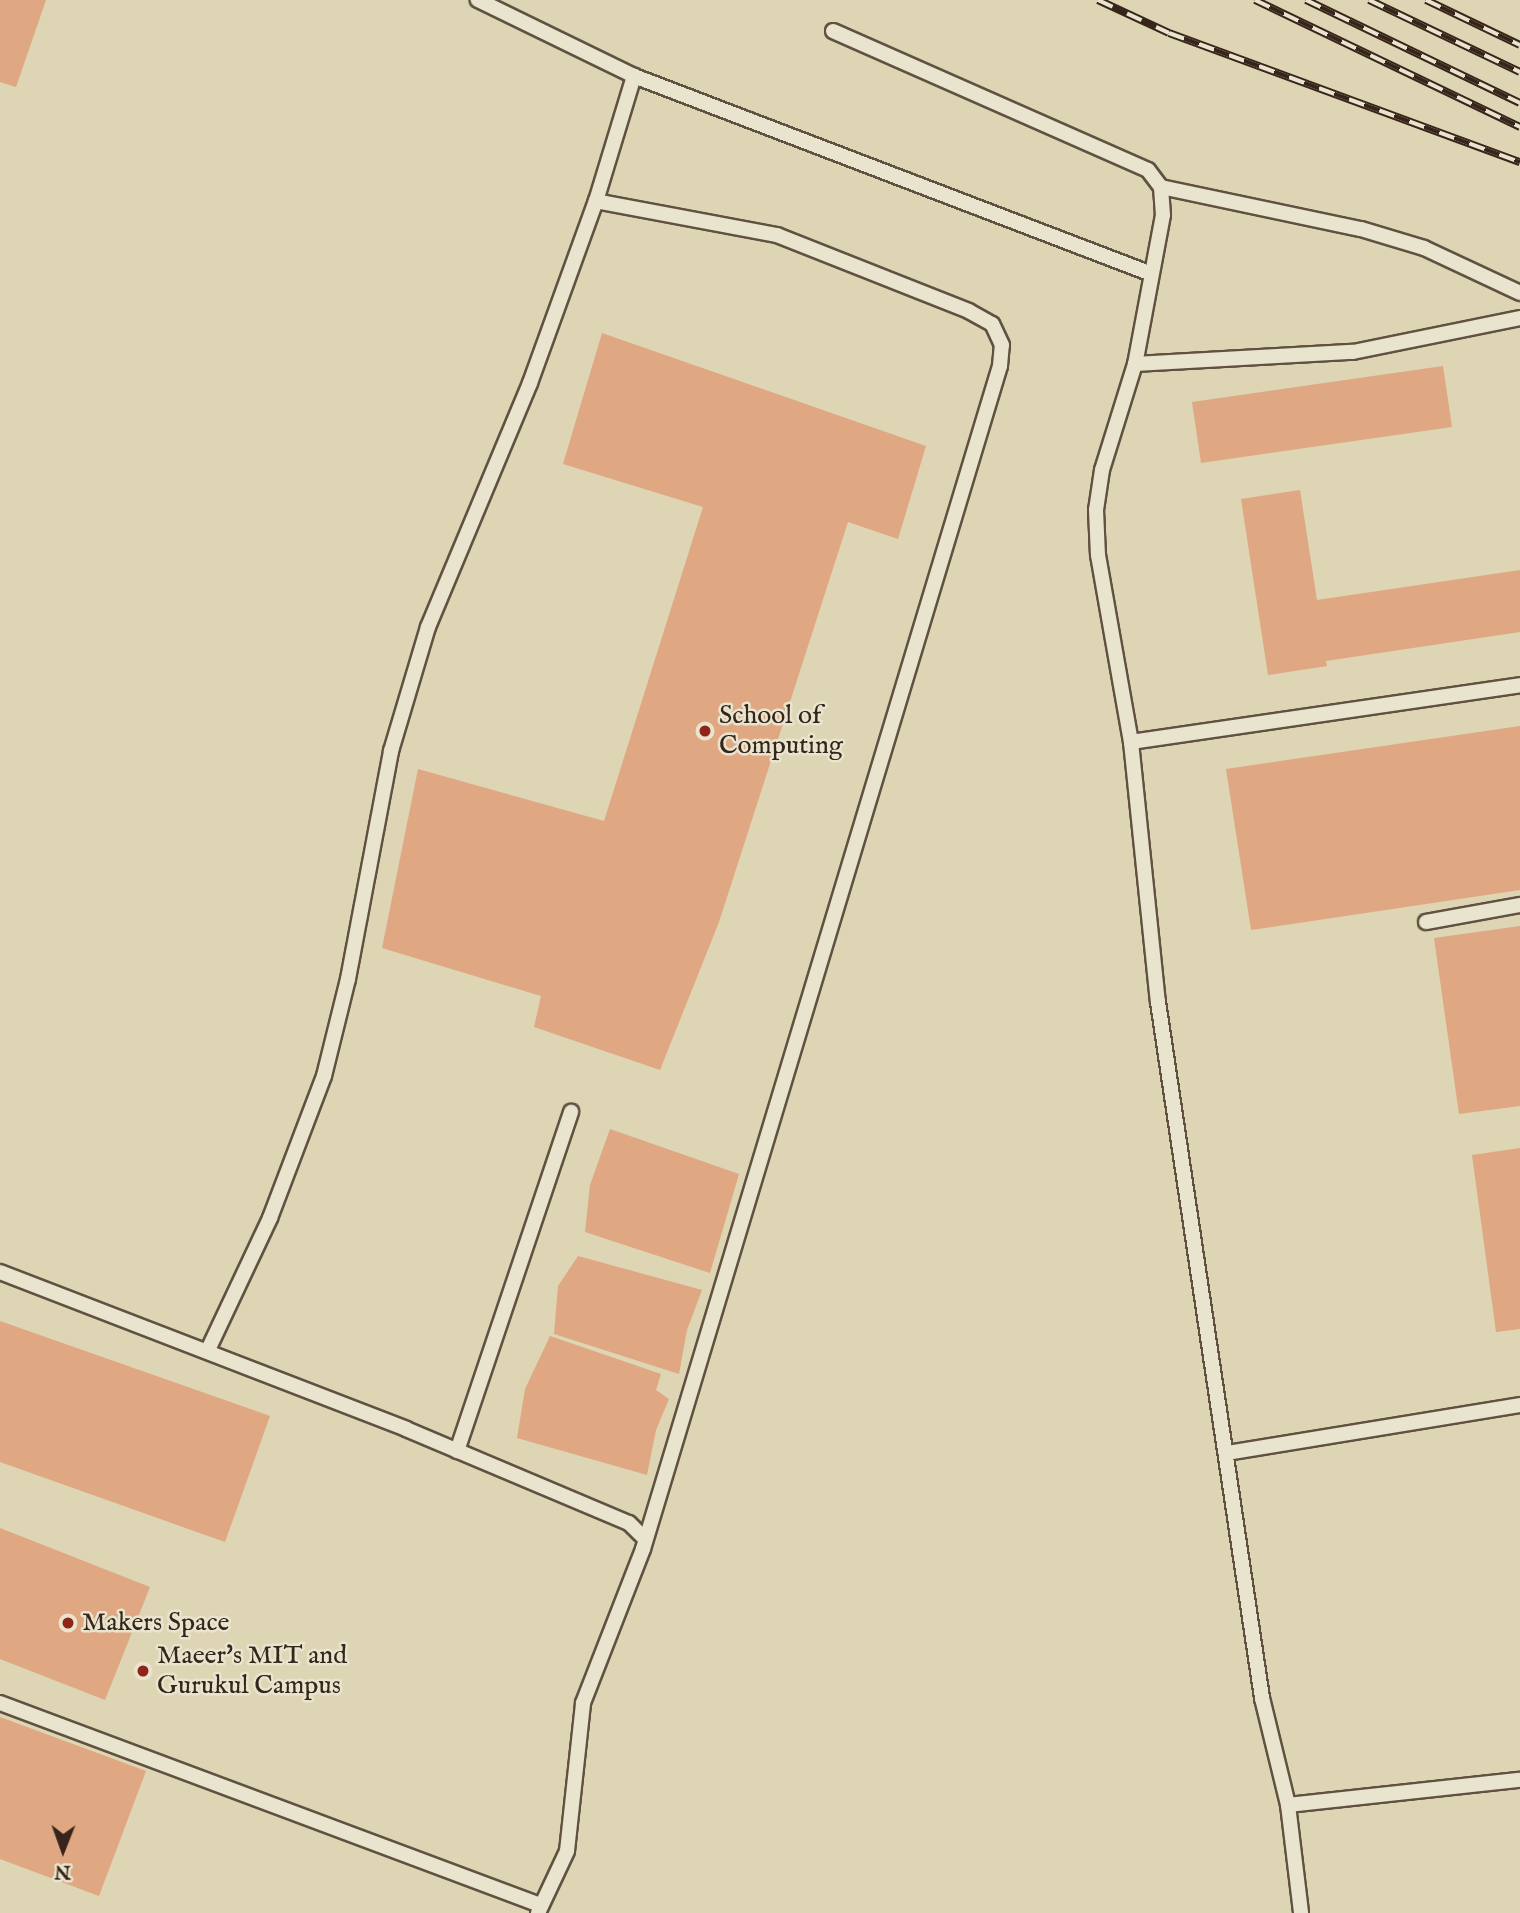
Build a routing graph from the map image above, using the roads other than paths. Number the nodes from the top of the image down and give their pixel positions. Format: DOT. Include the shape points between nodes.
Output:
graph roads {
  1 [pos="478,0"];
  2 [pos="833,31"];
  3 [pos="635,76"];
  4 [pos="1161,187"];
  5 [pos="596,201"];
  6 [pos="1149,272"];
  7 [pos="1520,293"];
  8 [pos="1520,318"];
  9 [pos="1135,365"];
  10 [pos="1520,685"];
  11 [pos="1130,742"];
  12 [pos="1520,905"];
  13 [pos="1426,922"];
  14 [pos="571,1112"];
  15 [pos="0,1272"];
  16 [pos="208,1350"];
  17 [pos="1520,1405"];
  18 [pos="457,1451"];
  19 [pos="1227,1453"];
  20 [pos="643,1537"];
  21 [pos="0,1703"];
  22 [pos="1520,1780"];
  23 [pos="1288,1805"];
  24 [pos="539,1909"];
  25 [pos="1301,1913"];
  1 -- 3 [label="lane"];
  2 -- 4 [label="lane" via="1149,170"];
  3 -- 5 [label="lane"];
  3 -- 6 [label="lane"];
  4 -- 6 [label="lane" via="1163,215"];
  4 -- 7 [label="lane" via="1361,229 1424,248"];
  5 -- 16 [label="lane" via="530,383 428,627 391,751 348,979 324,1076 270,1218"];
  5 -- 20 [label="lane" via="777,235 969,311 992,324 1002,345 1000,366"];
  6 -- 9 [label="lane"];
  8 -- 9 [label="lane" via="1353,352"];
  9 -- 11 [label="lane" via="1102,470 1096,510 1098,555"];
  10 -- 11 [label="lane"];
  11 -- 19 [label="lane" via="1158,1002"];
  12 -- 13 [label="lane"];
  14 -- 18 [label="lane"];
  15 -- 16 [label="lane"];
  16 -- 18 [label="lane"];
  17 -- 19 [label="lane"];
  18 -- 20 [label="lane" via="629,1523"];
  19 -- 23 [label="lane" via="1262,1698"];
  20 -- 24 [label="lane" via="643,1549 583,1703 567,1850"];
  21 -- 24 [label="lane"];
  22 -- 23 [label="lane"];
  23 -- 25 [label="lane"];
}
